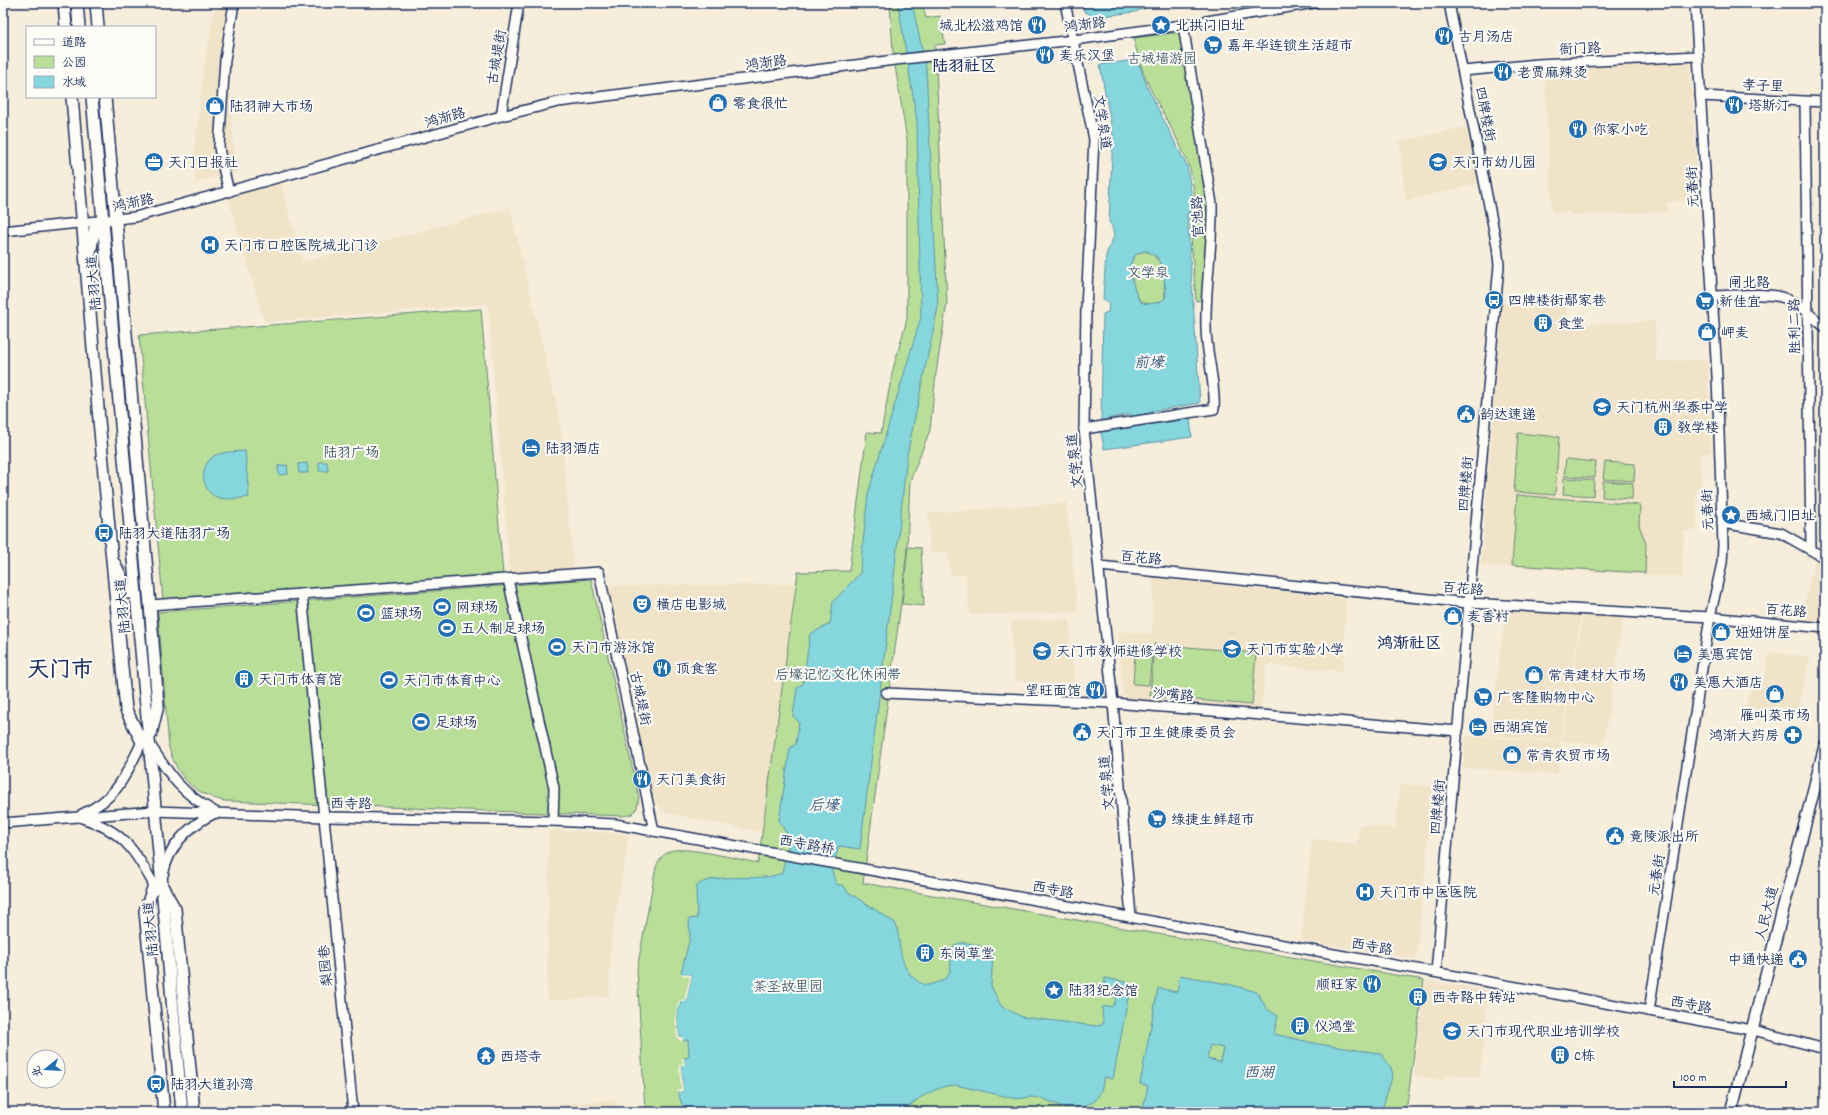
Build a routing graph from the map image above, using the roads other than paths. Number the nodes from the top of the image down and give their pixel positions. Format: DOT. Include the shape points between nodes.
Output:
graph roads {
  1 [pos="64,3"];
  2 [pos="77,3"];
  3 [pos="84,3"];
  4 [pos="96,3"];
  5 [pos="234,3"];
  6 [pos="520,3"];
  7 [pos="1065,3"];
  8 [pos="1314,3"];
  9 [pos="1450,3"];
  10 [pos="1695,3"];
  11 [pos="1183,25"];
  12 [pos="66,26"];
  13 [pos="79,26"];
  14 [pos="86,26"];
  15 [pos="98,26"];
  16 [pos="1074,40"];
  17 [pos="1698,56"];
  18 [pos="1463,71"];
  19 [pos="1700,96"];
  20 [pos="72,98"];
  21 [pos="85,98"];
  22 [pos="92,98"];
  23 [pos="104,98"];
  24 [pos="1805,102"];
  25 [pos="1825,102"];
  26 [pos="501,116"];
  27 [pos="229,192"];
  28 [pos="116,220"];
  29 [pos="100,222"];
  30 [pos="84,224"];
  31 [pos="3,231"];
  32 [pos="119,251"];
  33 [pos="87,266"];
  34 [pos="1712,296"];
  35 [pos="1808,313"];
  36 [pos="1825,327"];
  37 [pos="1084,429"];
  38 [pos="140,484"];
  39 [pos="128,508"];
  40 [pos="1722,524"];
  41 [pos="1811,549"];
  42 [pos="111,554"];
  43 [pos="1825,558"];
  44 [pos="1100,566"];
  45 [pos="508,579"];
  46 [pos="128,593"];
  47 [pos="302,594"];
  48 [pos="1469,603"];
  49 [pos="150,605"];
  50 [pos="1710,617"];
  51 [pos="1825,628"];
  52 [pos="886,693"];
  53 [pos="1113,703"];
  54 [pos="1458,731"];
  55 [pos="145,742"];
  56 [pos="1825,746"];
  57 [pos="1825,764"];
  58 [pos="151,812"];
  59 [pos="216,813"];
  60 [pos="76,816"];
  61 [pos="325,817"];
  62 [pos="553,821"];
  63 [pos="3,823"];
  64 [pos="654,831"];
  65 [pos="697,839"];
  66 [pos="913,877"];
  67 [pos="158,885"];
  68 [pos="1131,917"];
  69 [pos="1436,972"];
  70 [pos="1649,1011"];
  71 [pos="1754,1030"];
  72 [pos="1825,1049"];
  73 [pos="164,1112"];
  74 [pos="175,1112"];
  75 [pos="182,1112"];
  76 [pos="194,1112"];
  77 [pos="353,1112"];
  78 [pos="1731,1112"];
  79 [pos="1737,1112"];
  1 -- 12 [label="main road"];
  2 -- 13 [label="main road"];
  3 -- 14 [label="main road"];
  4 -- 15 [label="main road"];
  5 -- 27 [label="street" via="224,60 219,147"];
  6 -- 26 [label="street, 古城堤街"];
  7 -- 16 [label="street, 文学泉道"];
  8 -- 11 [label="street, 鸿渐路"];
  9 -- 18 [label="street, 四牌楼街"];
  10 -- 17 [label="street, 元春街"];
  11 -- 16 [label="street, 鸿渐路"];
  11 -- 37 [label="street, 官池路" via="1212,204 1213,229 1206,327 1214,409"];
  16 -- 26 [label="street, 鸿渐路" via="558,102"];
  16 -- 37 [label="street, 文学泉道" via="1094,139 1086,309"];
  17 -- 18 [label="street, 衙门路" via="1538,64"];
  17 -- 19 [label="street, 元春街"];
  18 -- 48 [label="street, 四牌楼街" via="1499,265"];
  19 -- 24 [label="street, 孝子里"];
  19 -- 34 [label="street, 元春街"];
  20 -- 30 [label="main road"];
  21 -- 29 [label="main road, 陆羽大道"];
  22 -- 29 [label="main road, 陆羽大道"];
  23 -- 28 [label="main road"];
  24 -- 25 [label="street, 孝子里"];
  24 -- 35 [label="street, 胜利二路"];
  26 -- 27 [label="street, 鸿渐路"];
  27 -- 28 [label="street, 鸿渐路"];
  28 -- 29 [label="street, 鸿渐路"];
  28 -- 32 [label="main road"];
  29 -- 30 [label="street, 鸿渐路"];
  29 -- 32 [label="main road"];
  29 -- 33 [label="main road"];
  29 -- 39 [label="main road, 陆羽大道"];
  29 -- 46 [label="main road, 陆羽大道"];
  30 -- 31 [label="street, 鸿渐路"];
  30 -- 33 [label="main road"];
  32 -- 38 [label="main road"];
  33 -- 42 [label="main road"];
  34 -- 35 [label="street, 闸北路" via="1781,297"];
  34 -- 40 [label="street, 元春街"];
  35 -- 36 [label="street, 闸北路"];
  35 -- 41 [label="street, 胜利二路"];
  37 -- 44 [label="street, 文学泉道"];
  38 -- 39 [label="main road"];
  38 -- 49 [label="main road"];
  39 -- 55 [label="main road, 陆羽大道"];
  40 -- 41 [label="street" via="1781,533"];
  40 -- 50 [label="street, 元春街" via="1722,563"];
  41 -- 43 [label="street"];
  42 -- 46 [label="main road"];
  42 -- 55 [label="main road" via="126,710"];
  44 -- 48 [label="street, 百花路"];
  44 -- 53 [label="street, 文学泉道"];
  45 -- 47 [label="street"];
  45 -- 62 [label="street" via="554,784"];
  45 -- 64 [label="street, 古城堤街" via="599,572"];
  46 -- 55 [label="main road, 陆羽大道"];
  47 -- 49 [label="street"];
  47 -- 61 [label="street, 梨园巷"];
  48 -- 50 [label="street, 百花路"];
  48 -- 54 [label="street, 四牌楼街"];
  49 -- 55 [label="main road" via="158,705"];
  50 -- 51 [label="street, 百花路"];
  50 -- 70 [label="street, 元春街"];
  52 -- 53 [label="street, 沙嘴路"];
  53 -- 54 [label="street, 沙嘴路"];
  53 -- 68 [label="street, 文学泉道"];
  54 -- 69 [label="street, 四牌楼街"];
  55 -- 58 [label="main road, 陆羽大道"];
  55 -- 59 [label="street" via="176,783"];
  55 -- 60 [label="street" via="127,774 109,798 97,807"];
  56 -- 71 [label="main road, 人民大道"];
  57 -- 71 [label="main road, 人民大道"];
  58 -- 59 [label="street, 西寺路"];
  58 -- 60 [label="street, 西寺路"];
  58 -- 67 [label="main road, 陆羽大道"];
  59 -- 61 [label="street, 西寺路"];
  59 -- 67 [label="street" via="199,821 176,842"];
  60 -- 63 [label="street, 西寺路"];
  60 -- 67 [label="street" via="100,824 126,841"];
  61 -- 62 [label="street, 西寺路"];
  61 -- 77 [label="street, 梨园巷"];
  62 -- 64 [label="street, 西寺路" via="615,824"];
  64 -- 65 [label="street, 西寺路"];
  65 -- 66 [label="street, 西寺路桥"];
  66 -- 68 [label="street, 西寺路"];
  67 -- 73 [label="main road" via="145,911"];
  67 -- 74 [label="main road, 陆羽大道"];
  67 -- 75 [label="main road, 陆羽大道"];
  67 -- 76 [label="main road" via="175,909"];
  68 -- 69 [label="street, 西寺路"];
  69 -- 70 [label="street, 西寺路"];
  70 -- 71 [label="street, 西寺路"];
  71 -- 72 [label="street, 西寺路"];
  71 -- 78 [label="main road, 人民大道"];
  71 -- 79 [label="main road, 人民大道"];
}
